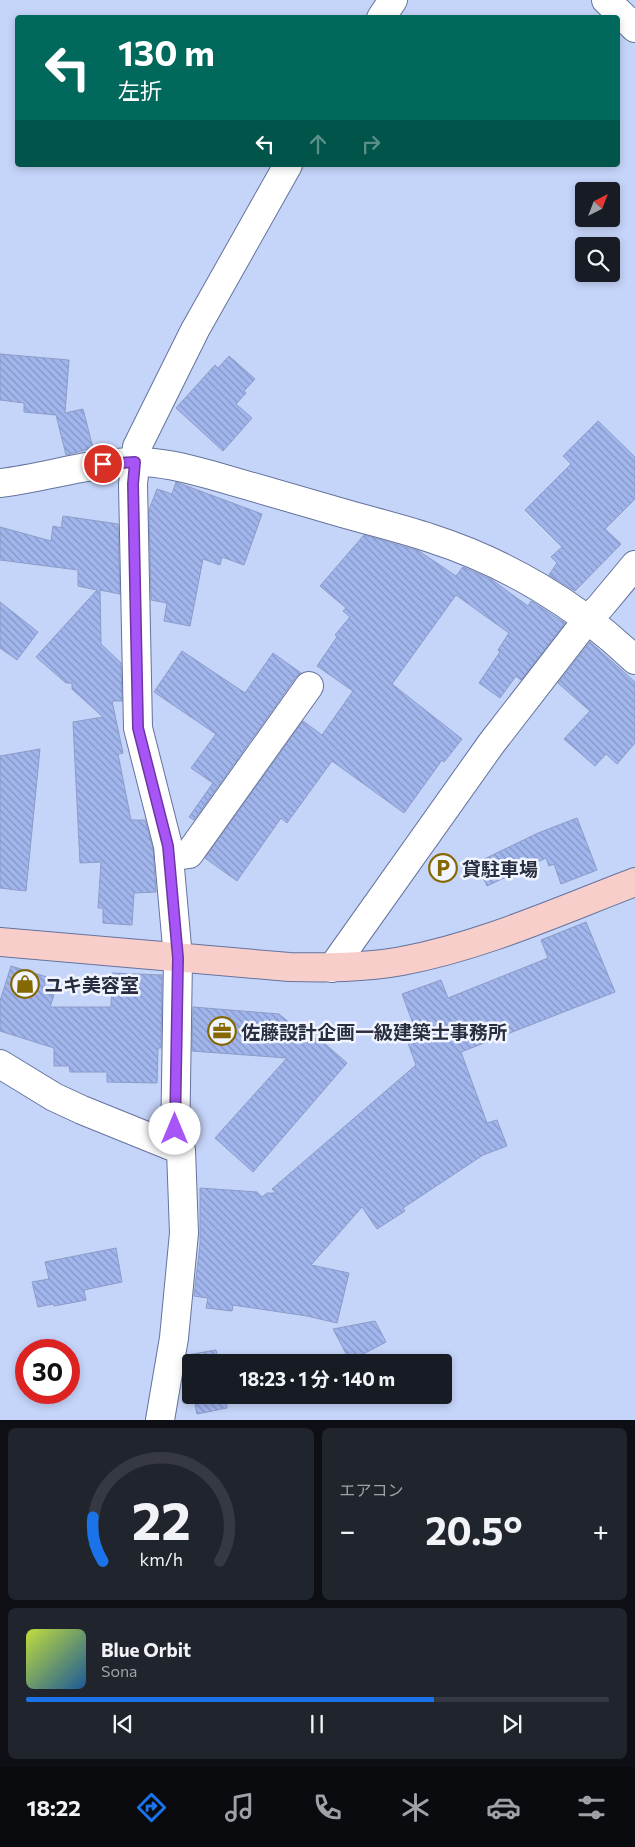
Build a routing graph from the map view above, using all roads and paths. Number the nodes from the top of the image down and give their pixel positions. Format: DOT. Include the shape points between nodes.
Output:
graph roads {
  1 [pos="393,0"];
  2 [pos="606,0"];
  3 [pos="383,15"];
  4 [pos="635,28"];
  5 [pos="287,167"];
  6 [pos="135,462"];
  7 [pos="0,484"];
  8 [pos="635,565"];
  9 [pos="587,620"];
  10 [pos="635,660"];
  11 [pos="309,686"];
  12 [pos="169,857"];
  13 [pos="635,882"];
  14 [pos="0,942"];
  15 [pos="178,958"];
  16 [pos="332,968"];
  17 [pos="0,1064"];
  18 [pos="175,1147"];
  19 [pos="160,1420"];
  1 -- 3 [label="street"];
  2 -- 4 [label="street"];
  5 -- 6 [label="street" via="195,330 137,447"];
  6 -- 7 [label="street" via="103,464"];
  6 -- 9 [label="street" via="184,468 431,538 515,574"];
  6 -- 12 [label="street" via="138,728"];
  8 -- 9 [label="street"];
  9 -- 10 [label="street"];
  9 -- 16 [label="street" via="491,744"];
  11 -- 12 [label="street" via="189,854"];
  12 -- 15 [label="street"];
  13 -- 16 [label="street" via="506,931 439,952 400,961"];
  14 -- 15 [label="street"];
  15 -- 16 [label="street"];
  15 -- 18 [label="street"];
  17 -- 18 [label="street" via="61,1100"];
  18 -- 19 [label="street" via="181,1150 184,1233 174,1338"];
}
